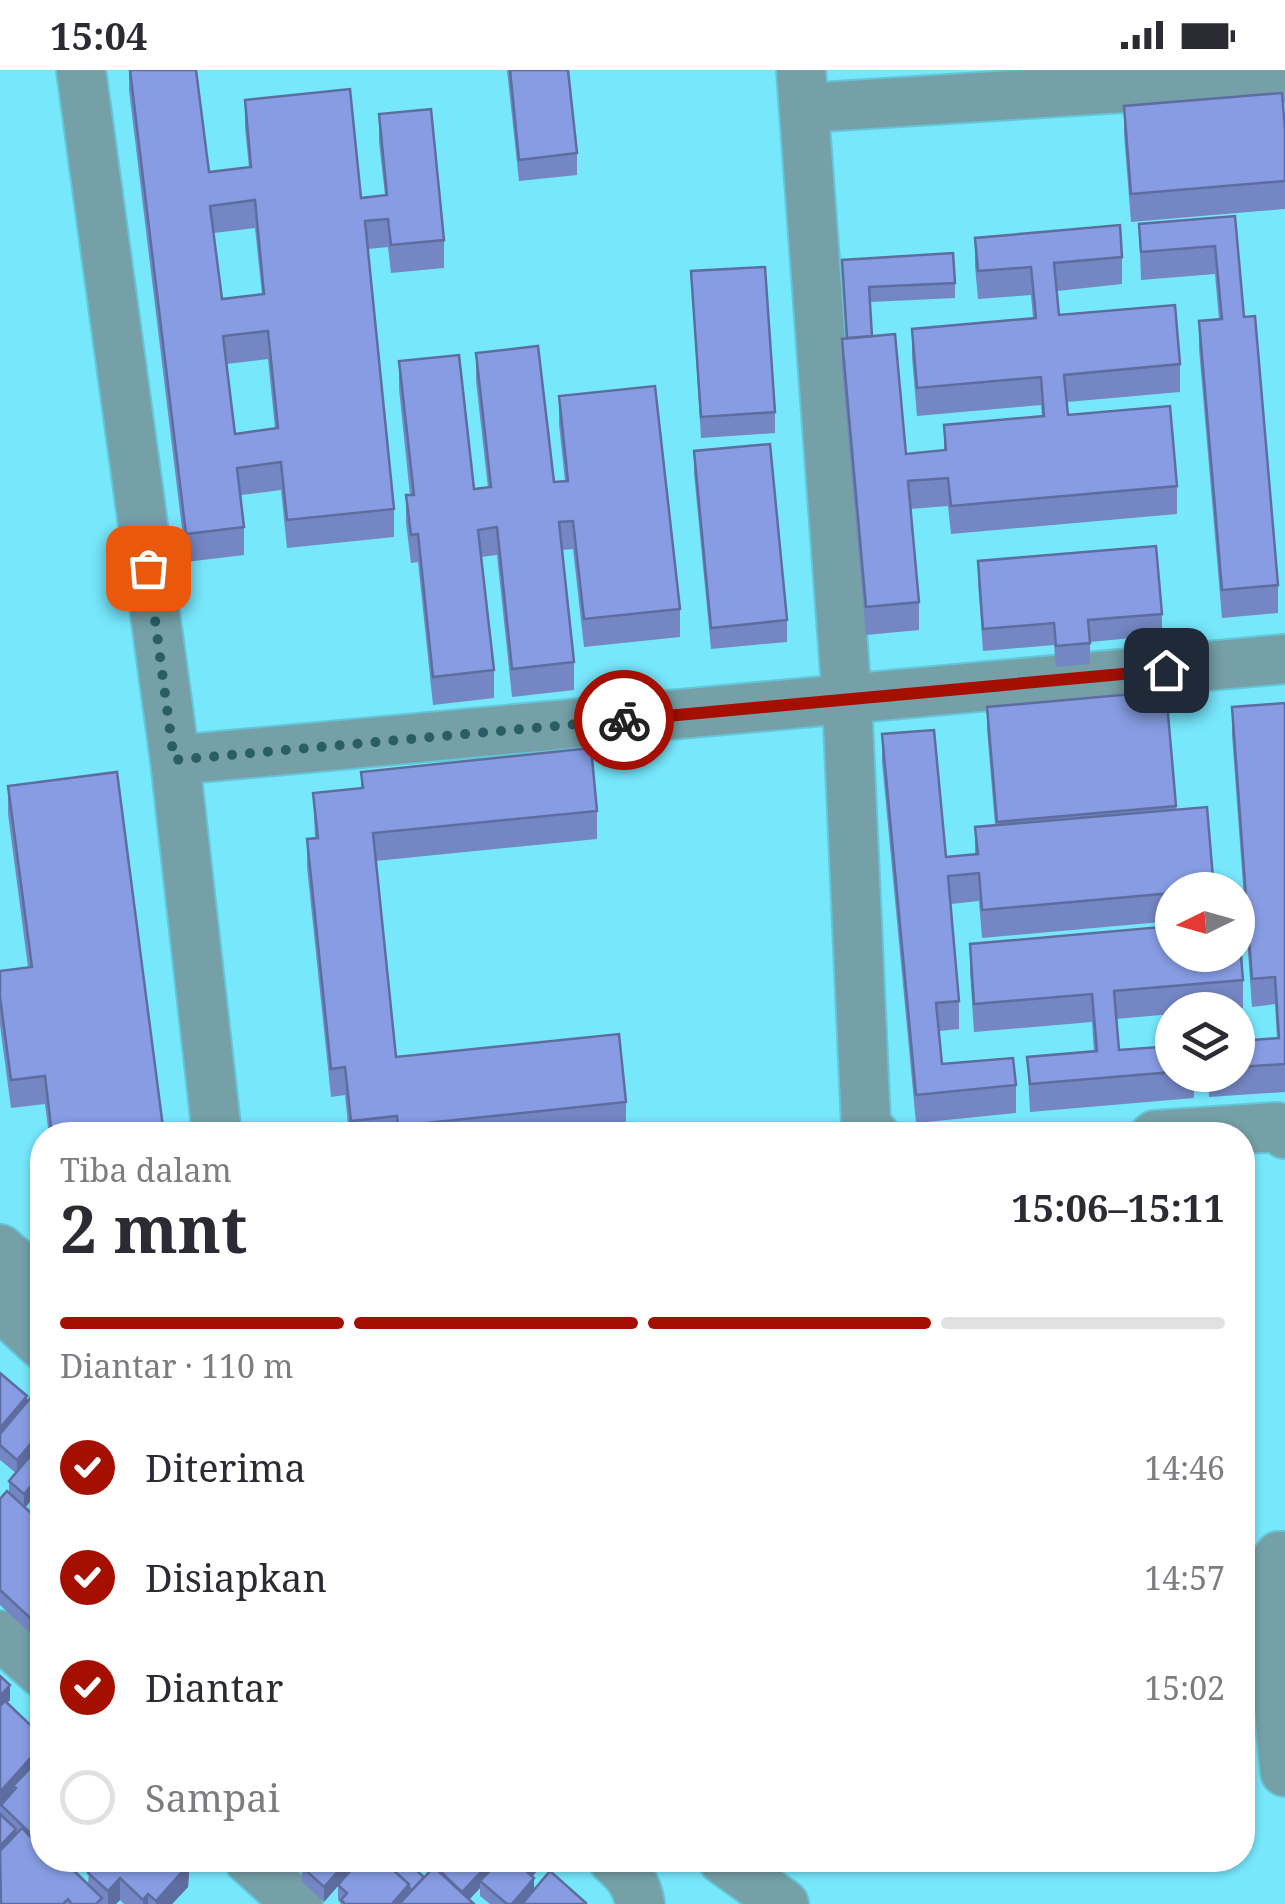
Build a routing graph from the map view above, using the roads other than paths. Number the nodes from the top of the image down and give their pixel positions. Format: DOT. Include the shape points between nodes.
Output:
graph roads {
  1 [pos="81,70"];
  2 [pos="1285,78"];
  3 [pos="802,89"];
  4 [pos="1285,659"];
  5 [pos="847,700"];
  6 [pos="174,760"];
  7 [pos="216,1122"];
  8 [pos="866,1122"];
  9 [pos="1255,1128"];
  10 [pos="1285,1134"];
  11 [pos="0,1249"];
  12 [pos="30,1275"];
  13 [pos="0,1306"];
  14 [pos="30,1333"];
  15 [pos="1285,1556"];
  16 [pos="0,1635"];
  17 [pos="30,1662"];
  18 [pos="1285,1772"];
  19 [pos="262,1872"];
  20 [pos="626,1872"];
  21 [pos="740,1872"];
  22 [pos="298,1904"];
  23 [pos="640,1904"];
  24 [pos="784,1904"];
  1 -- 6 [label="street"];
  2 -- 3 [label="street"];
  3 -- 5 [label="street"];
  4 -- 5 [label="street"];
  5 -- 6 [label="street"];
  5 -- 8 [label="street"];
  6 -- 7 [label="street"];
  9 -- 10 [label="street" via="1277,1127"];
  11 -- 12 [label="street"];
  13 -- 14 [label="street"];
  15 -- 18 [label="street" via="1266,1575"];
  16 -- 17 [label="street"];
  19 -- 22 [label="street"];
  20 -- 23 [label="street"];
  21 -- 24 [label="street"];
}
